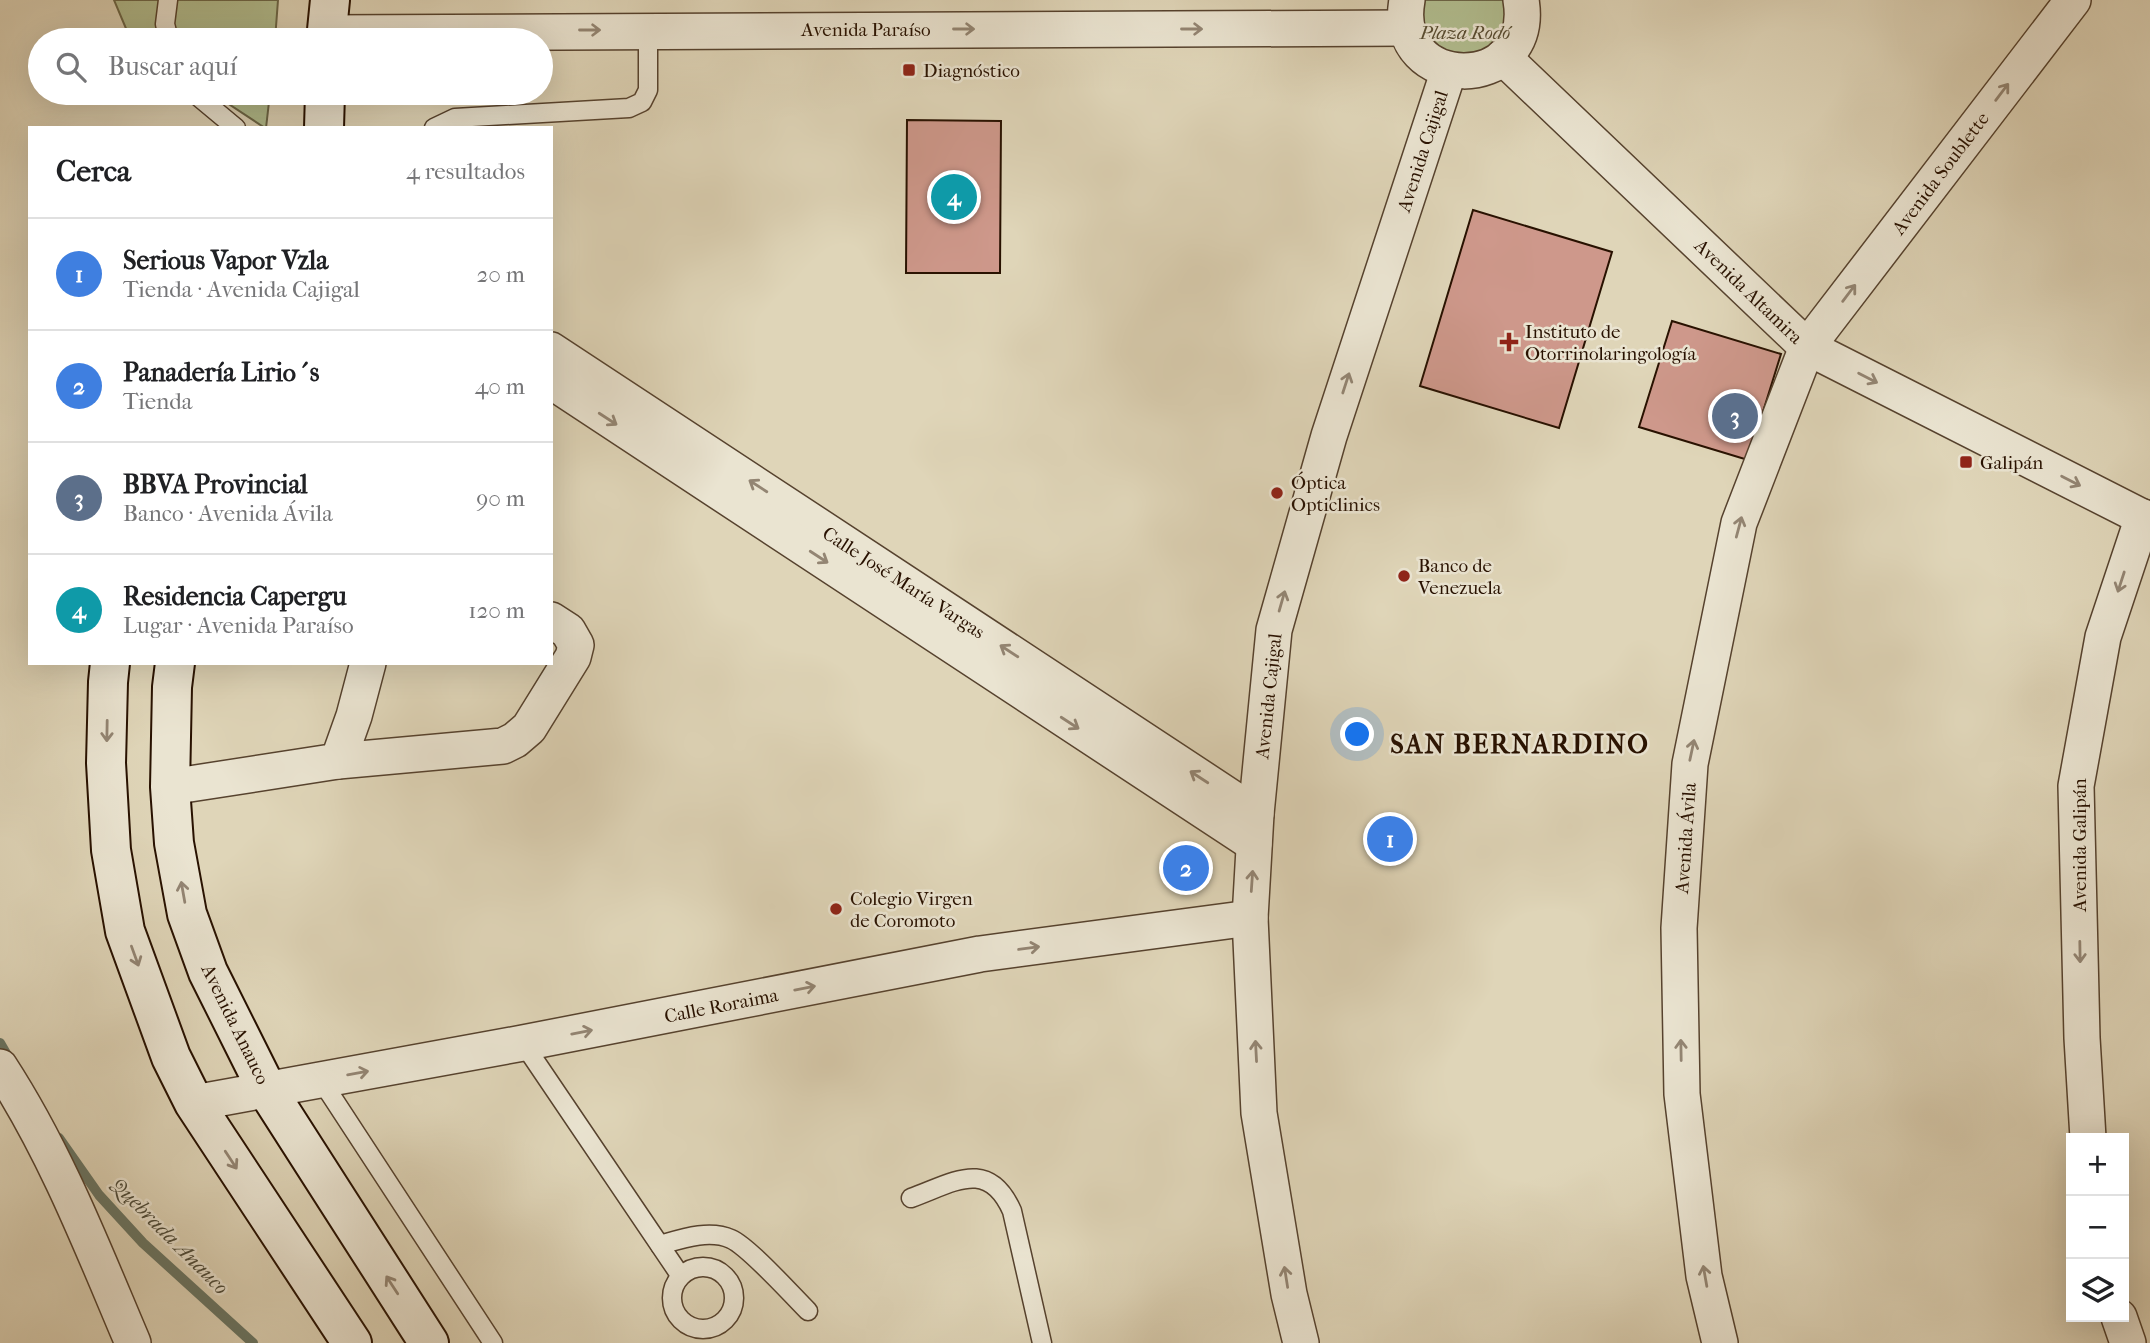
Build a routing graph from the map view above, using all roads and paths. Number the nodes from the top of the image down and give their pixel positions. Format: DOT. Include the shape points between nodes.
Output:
graph roads {
  1 [pos="168,0"];
  2 [pos="1521,0"];
  3 [pos="2073,0"];
  4 [pos="1407,14"];
  5 [pos="327,24"];
  6 [pos="166,28"];
  7 [pos="541,28"];
  8 [pos="553,28"];
  9 [pos="648,30"];
  10 [pos="1503,57"];
  11 [pos="1449,70"];
  12 [pos="208,105"];
  13 [pos="325,105"];
  14 [pos="234,126"];
  15 [pos="324,126"];
  16 [pos="438,126"];
  17 [pos="1807,347"];
  18 [pos="553,351"];
  19 [pos="553,383"];
  20 [pos="2146,519"];
  21 [pos="793,525"];
  22 [pos="553,621"];
  23 [pos="110,665"];
  24 [pos="175,665"];
  25 [pos="367,665"];
  26 [pos="338,761"];
  27 [pos="170,787"];
  28 [pos="1255,829"];
  29 [pos="1250,918"];
  30 [pos="523,1043"];
  31 [pos="0,1067"];
  32 [pos="321,1080"];
  33 [pos="267,1090"];
  34 [pos="194,1103"];
  35 [pos="2088,1133"];
  36 [pos="911,1198"];
  37 [pos="660,1245"];
  38 [pos="680,1275"];
  39 [pos="808,1311"];
  40 [pos="2121,1322"];
  41 [pos="134,1343"];
  42 [pos="352,1343"];
  43 [pos="429,1343"];
  44 [pos="493,1343"];
  45 [pos="1042,1343"];
  46 [pos="1301,1343"];
  47 [pos="1720,1343"];
  48 [pos="2128,1343"];
  1 -- 6 [label="lane"];
  2 -- 10 [label="street" via="1518,35"];
  17 -- 3 [label="street, Avenida Soublette, one-way"];
  9 -- 4 [label="street, Avenida Paraíso, one-way"];
  4 -- 11 [label="street" via="1412,42 1434,64"];
  5 -- 7 [label="street, Avenida Paraíso, one-way"];
  8 -- 9 [label="street, Avenida Paraíso, one-way"];
  9 -- 16 [label="lane" via="648,90 642,102 629,108 455,118"];
  10 -- 11 [label="street" via="1472,71"];
  10 -- 17 [label="street, Avenida Altamira"];
  28 -- 11 [label="street, Avenida Cajigal, one-way" via="1274,630 1329,436"];
  12 -- 14 [label="lane"];
  13 -- 15 [label="main road"];
  17 -- 20 [label="street, Avenida Altamira, one-way"];
  47 -- 17 [label="street, Avenida Ávila, one-way" via="1704,1276 1682,1094 1679,928 1690,764 1739,523"];
  21 -- 18 [label="street, Calle José María Vargas, one-way"];
  19 -- 21 [label="street, Calle José María Vargas, one-way"];
  20 -- 35 [label="street, Avenida Galipán, one-way" via="2104,637 2076,786"];
  21 -- 28 [label="street, Calle José María Vargas"];
  22 -- 26 [label="street" via="568,631 576,645 573,657 529,728 515,740 479,749"];
  23 -- 34 [label="main road, one-way" via="106,763 111,850 125,930 171,1057"];
  24 -- 27 [label="main road, Avenida Anauco"];
  25 -- 26 [label="street"];
  26 -- 27 [label="street"];
  33 -- 27 [label="main road, Avenida Anauco, one-way" via="208,972 187,914"];
  29 -- 28 [label="street, Avenida Cajigal, one-way"];
  30 -- 29 [label="street, Calle Roraima, one-way" via="980,954"];
  46 -- 29 [label="street, Avenida Cajigal, one-way" via="1259,1113"];
  32 -- 30 [label="street, Calle Roraima, one-way"];
  30 -- 37 [label="lane"];
  31 -- 41 [label="street" via="55,1162"];
  32 -- 33 [label="street, Calle Roraima"];
  32 -- 44 [label="lane"];
  33 -- 34 [label="street, Calle Roraima"];
  43 -- 33 [label="main road, Avenida Anauco, one-way"];
  34 -- 42 [label="main road, one-way"];
  36 -- 45 [label="lane" via="968,1178 996,1186 1012,1211"];
  37 -- 38 [label="lane"];
  37 -- 39 [label="lane" via="687,1237 730,1238"];
  40 -- 48 [label="street"];
}
